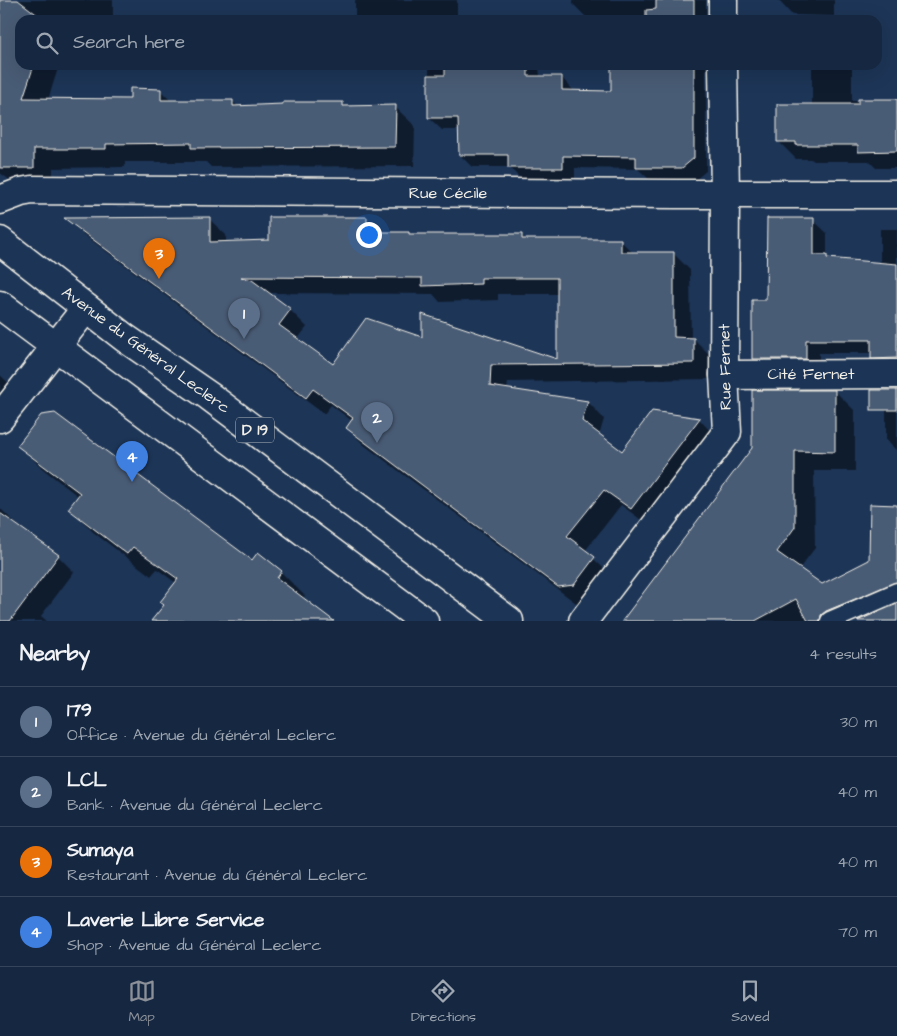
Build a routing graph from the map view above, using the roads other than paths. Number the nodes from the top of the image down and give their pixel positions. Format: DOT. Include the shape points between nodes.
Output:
graph roads {
  1 [pos="722,0"];
  2 [pos="723,15"];
  3 [pos="723,70"];
  4 [pos="725,194"];
  5 [pos="897,194"];
  6 [pos="0,200"];
  7 [pos="0,241"];
  8 [pos="0,305"];
  9 [pos="86,308"];
  10 [pos="56,348"];
  11 [pos="897,374"];
  12 [pos="724,375"];
  13 [pos="0,418"];
  14 [pos="897,592"];
  15 [pos="424,621"];
  16 [pos="509,621"];
  17 [pos="583,621"];
  18 [pos="830,621"];
  1 -- 2 [label="street"];
  3 -- 4 [label="street, Rue Fernet"];
  4 -- 5 [label="street, Rue Cécile"];
  4 -- 6 [label="street, Rue Cécile" via="32,190"];
  4 -- 12 [label="street, Rue Fernet"];
  7 -- 9 [label="street, Avenue du Général Leclerc / D 19"];
  8 -- 10 [label="street"];
  9 -- 10 [label="street"];
  9 -- 16 [label="street, Avenue du Général Leclerc / D 19"];
  10 -- 13 [label="street"];
  10 -- 15 [label="street"];
  11 -- 12 [label="street, Cité Fernet"];
  12 -- 17 [label="street, Rue Fernet" via="727,432"];
  14 -- 18 [label="lane"];
}
